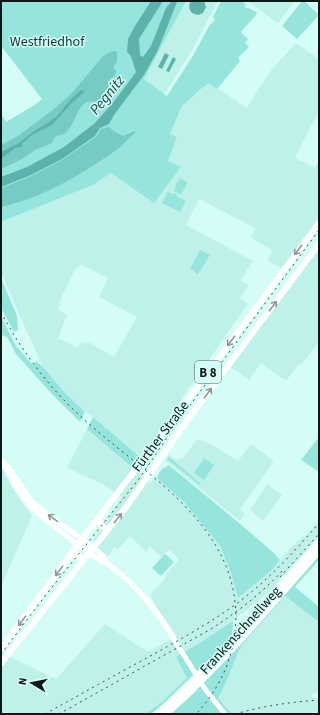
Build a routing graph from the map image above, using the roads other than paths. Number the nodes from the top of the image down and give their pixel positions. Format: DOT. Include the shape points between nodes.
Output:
graph roads {
  1 [pos="319,223"];
  2 [pos="319,244"];
  3 [pos="2,461"];
  4 [pos="99,517"];
  5 [pos="109,529"];
  6 [pos="82,539"];
  7 [pos="319,542"];
  8 [pos="78,545"];
  9 [pos="91,551"];
  10 [pos="319,551"];
  11 [pos="71,555"];
  12 [pos="82,562"];
  13 [pos="10,637"];
  14 [pos="16,644"];
  15 [pos="1,649"];
  16 [pos="1,663"];
  17 [pos="202,676"];
  18 [pos="194,684"];
  19 [pos="157,714"];
  20 [pos="166,714"];
  21 [pos="225,714"];
  1 -- 4 [label="main road, Fürther Straße / B 8, one-way"];
  5 -- 2 [label="main road, Fürther Straße / B 8, one-way"];
  6 -- 3 [label="main road, one-way" via="32,502"];
  3 -- 8 [label="main road" via="32,509"];
  4 -- 5 [label="main road" via="101,526"];
  4 -- 6 [label="main road, Fürther Straße / B 8"];
  5 -- 9 [label="main road, Fürther Straße / B 8"];
  6 -- 8 [label="main road, Fürther Straße / B 8"];
  6 -- 9 [label="main road"];
  7 -- 17 [label="main road, Frankenschnellweg"];
  8 -- 9 [label="main road"];
  8 -- 11 [label="main road, Fürther Straße / B 8"];
  9 -- 12 [label="main road, Fürther Straße / B 8"];
  9 -- 21 [label="main road" via="132,585 152,607 204,690"];
  10 -- 17 [label="main road, Frankenschnellweg" via="233,647"];
  11 -- 12 [label="main road" via="79,556"];
  11 -- 13 [label="main road, Fürther Straße / B 8, one-way"];
  12 -- 14 [label="main road, Fürther Straße / B 8"];
  13 -- 14 [label="main road" via="10,641"];
  13 -- 15 [label="main road, Fürther Straße / B 8"];
  14 -- 16 [label="main road, Fürther Straße / B 8"];
  17 -- 18 [label="main road, Frankenschnellweg"];
  18 -- 19 [label="main road, Frankenschnellweg"];
  18 -- 20 [label="main road, Frankenschnellweg"];
}
